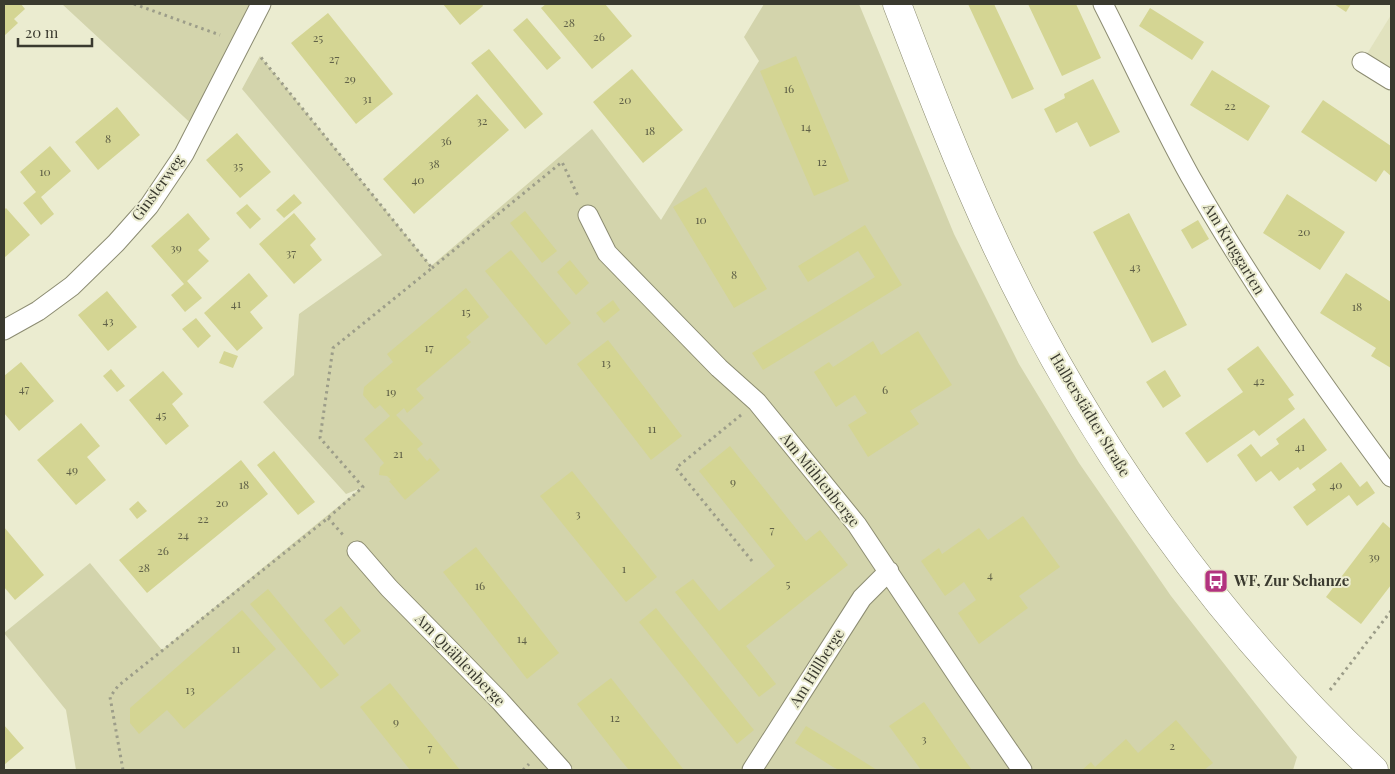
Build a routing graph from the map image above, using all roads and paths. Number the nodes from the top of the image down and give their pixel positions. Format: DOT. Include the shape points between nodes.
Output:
graph roads {
  1 [pos="134,4"];
  2 [pos="261,4"];
  3 [pos="896,4"];
  4 [pos="1104,4"];
  5 [pos="242,42"];
  6 [pos="1362,62"];
  7 [pos="1391,80"];
  8 [pos="588,215"];
  9 [pos="432,268"];
  10 [pos="4,330"];
  11 [pos="757,402"];
  12 [pos="1391,477"];
  13 [pos="357,551"];
  14 [pos="752,561"];
  15 [pos="889,571"];
  16 [pos="1391,611"];
  17 [pos="1314,711"];
  18 [pos="1363,767"];
  19 [pos="123,770"];
  20 [pos="562,770"];
  21 [pos="752,770"];
  22 [pos="1022,770"];
  1 -- 5 [label="path"];
  2 -- 5 [label="street, Ginsterweg"];
  3 -- 17 [label="main road, Halberstädter Straße" via="937,110 996,246 1043,338 1100,436 1150,512 1206,587"];
  4 -- 12 [label="street, Am Kruggarten" via="1170,138 1241,261 1322,384"];
  5 -- 9 [label="path" via="260,56"];
  5 -- 10 [label="street, Ginsterweg" via="184,154 149,206 72,286 38,311"];
  6 -- 7 [label="street"];
  8 -- 9 [label="path" via="562,162"];
  8 -- 11 [label="street, Am Mühlenberge" via="607,253 719,368"];
  9 -- 19 [label="path" via="333,348 320,438 363,487 118,686 110,697"];
  11 -- 14 [label="path" via="676,468"];
  11 -- 15 [label="street, Am Mühlenberge" via="857,525"];
  13 -- 20 [label="street, Am Quählenberge"];
  15 -- 21 [label="street, Am Hillberge" via="862,598"];
  15 -- 22 [label="street, Am Mühlenberge"];
  16 -- 17 [label="path"];
  17 -- 18 [label="main road, Halberstädter Straße"];
}
